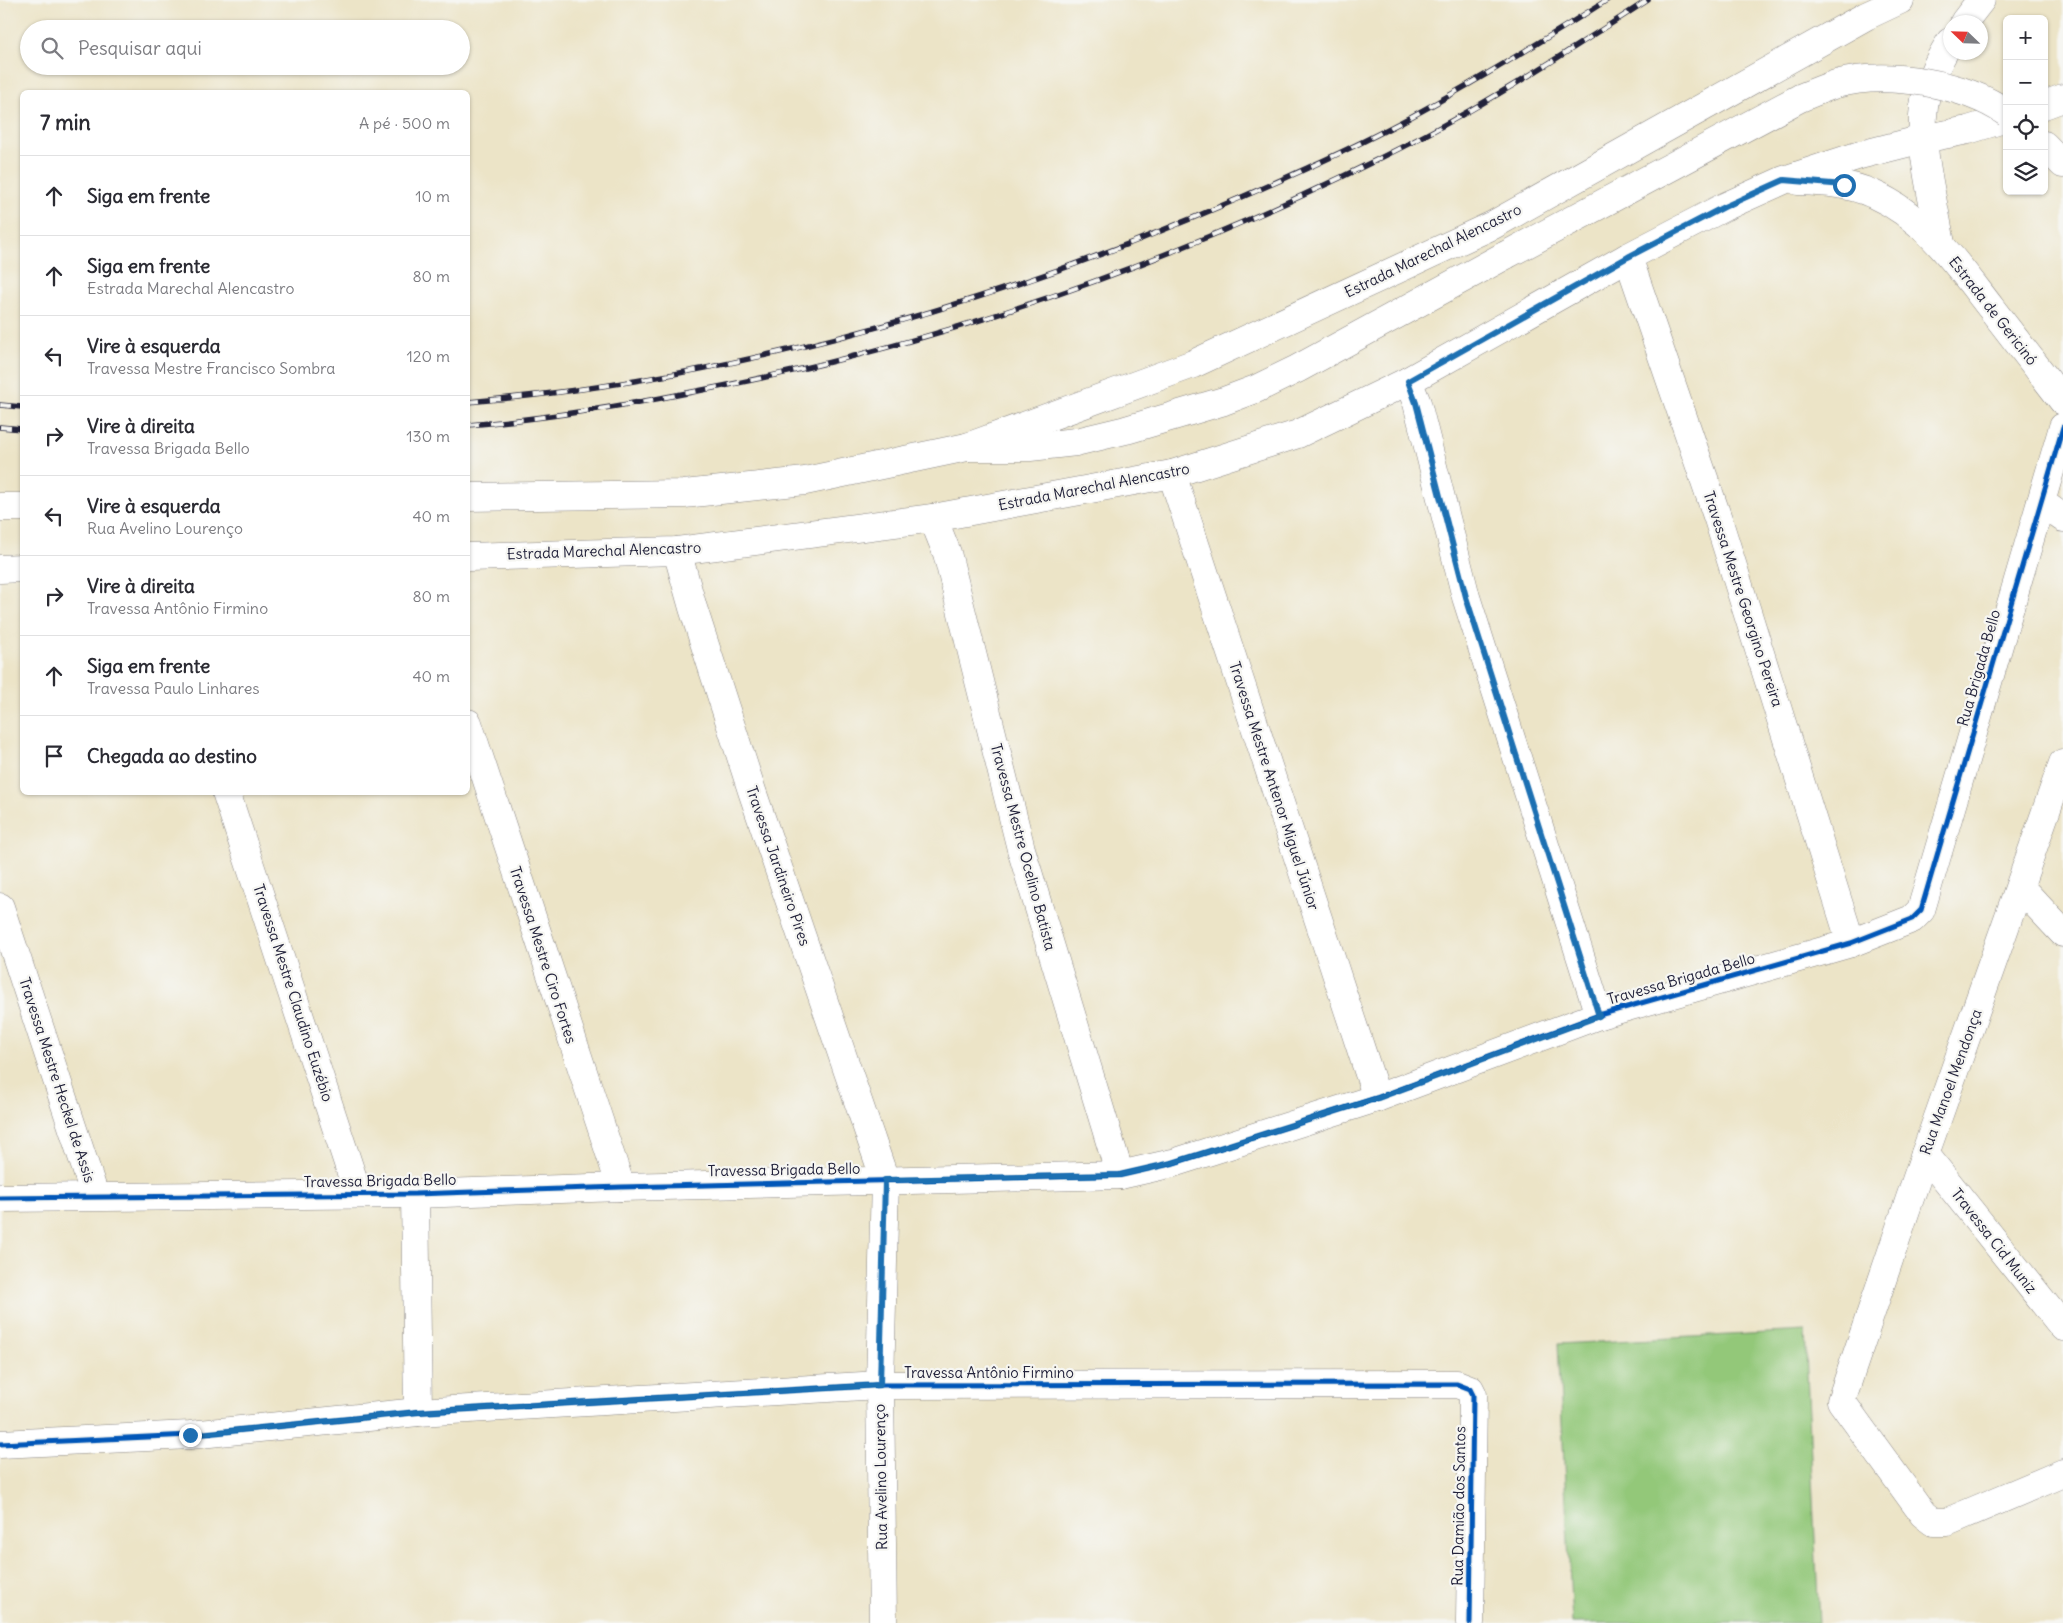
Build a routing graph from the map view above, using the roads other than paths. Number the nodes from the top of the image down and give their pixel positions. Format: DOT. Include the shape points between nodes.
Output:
graph roads {
  1 [pos="1900,0"];
  2 [pos="1981,0"];
  3 [pos="1969,15"];
  4 [pos="1943,55"];
  5 [pos="2063,98"];
  6 [pos="2046,105"];
  7 [pos="2003,110"];
  8 [pos="2003,119"];
  9 [pos="1923,139"];
  10 [pos="2048,148"];
  11 [pos="2063,164"];
  12 [pos="1784,180"];
  13 [pos="1941,244"];
  14 [pos="1628,257"];
  15 [pos="1408,381"];
  16 [pos="2063,401"];
  17 [pos="2063,427"];
  18 [pos="967,447"];
  19 [pos="1172,474"];
  20 [pos="470,497"];
  21 [pos="2041,502"];
  22 [pos="0,507"];
  23 [pos="20,507"];
  24 [pos="933,518"];
  25 [pos="2063,518"];
  26 [pos="677,551"];
  27 [pos="470,556"];
  28 [pos="20,568"];
  29 [pos="0,569"];
  30 [pos="470,729"];
  31 [pos="2063,763"];
  32 [pos="227,795"];
  33 [pos="2020,886"];
  34 [pos="0,907"];
  35 [pos="1917,915"];
  36 [pos="2063,933"];
  37 [pos="1851,943"];
  38 [pos="1599,1016"];
  39 [pos="1378,1098"];
  40 [pos="1925,1154"];
  41 [pos="1120,1175"];
  42 [pos="885,1180"];
  43 [pos="621,1187"];
  44 [pos="358,1194"];
  45 [pos="415,1194"];
  46 [pos="95,1196"];
  47 [pos="0,1198"];
  48 [pos="2063,1328"];
  49 [pos="880,1385"];
  50 [pos="1470,1389"];
  51 [pos="418,1412"];
  52 [pos="0,1444"];
  53 [pos="2063,1473"];
  54 [pos="883,1623"];
  55 [pos="1470,1623"];
  1 -- 18 [label="main road, Estrada Marechal Alencastro" via="1493,225 1193,364"];
  2 -- 3 [label="main road"];
  4 -- 9 [label="main road" via="1927,90"];
  5 -- 6 [label="main road"];
  7 -- 18 [label="main road, bridge" via="1963,92 1934,84 1902,79 1837,84 1791,102 1297,370 1256,389 1126,430 1066,443 1030,447"];
  8 -- 9 [label="main road, Estrada Marechal Alencastro"];
  9 -- 12 [label="main road, Estrada Marechal Alencastro"];
  9 -- 13 [label="main road"];
  10 -- 11 [label="main road"];
  12 -- 13 [label="main road, Estrada de Gericinó" via="1844,185 1872,193 1894,205"];
  12 -- 14 [label="main road, Estrada Marechal Alencastro"];
  13 -- 16 [label="main road, Estrada de Gericinó"];
  14 -- 15 [label="main road, Estrada Marechal Alencastro"];
  14 -- 37 [label="main road, Travessa Mestre Georgino Pereira" via="1718,519"];
  15 -- 19 [label="main road, Estrada Marechal Alencastro" via="1298,434"];
  15 -- 38 [label="main road" via="1466,597"];
  17 -- 21 [label="main road, Rua Brigada Bello"];
  18 -- 20 [label="main road, Estrada Marechal Alencastro" via="805,481 693,493"];
  19 -- 24 [label="main road, Estrada Marechal Alencastro"];
  19 -- 39 [label="main road, Travessa Mestre Antenor Miguel Júnior"];
  21 -- 25 [label="main road"];
  21 -- 35 [label="main road, Rua Brigada Bello"];
  22 -- 23 [label="main road"];
  24 -- 26 [label="main road, Estrada Marechal Alencastro"];
  24 -- 41 [label="main road, Travessa Mestre Ocelino Batista" via="947,553 1021,848"];
  26 -- 27 [label="main road, Estrada Marechal Alencastro"];
  26 -- 42 [label="main road, Travessa Jardineiro Pires" via="752,791"];
  28 -- 29 [label="main road"];
  30 -- 43 [label="main road, Travessa Mestre Ciro Fortes"];
  31 -- 33 [label="main road, Rua Manoel Mendonça"];
  32 -- 44 [label="main road, Travessa Mestre Claudino Euzébio"];
  33 -- 36 [label="main road"];
  33 -- 40 [label="main road, Rua Manoel Mendonça"];
  34 -- 46 [label="main road, Travessa Mestre Heckel de Assis"];
  35 -- 37 [label="main road, Travessa Brigada Bello"];
  37 -- 38 [label="main road, Travessa Brigada Bello"];
  38 -- 39 [label="main road, Travessa Brigada Bello"];
  39 -- 41 [label="main road, Travessa Brigada Bello" via="1172,1163"];
  40 -- 48 [label="main road, Travessa Cid Muniz"];
  40 -- 53 [label="main road, Rua Manoel Mendonça" via="1841,1401 1923,1514 1933,1522 1947,1522"];
  41 -- 42 [label="main road, Travessa Brigada Bello"];
  42 -- 43 [label="main road, Travessa Brigada Bello"];
  42 -- 49 [label="main road, Rua Avelino Lourenço"];
  43 -- 45 [label="main road, Travessa Brigada Bello"];
  44 -- 45 [label="main road, Travessa Brigada Bello"];
  44 -- 46 [label="main road, Travessa Brigada Bello"];
  45 -- 51 [label="main road"];
  46 -- 47 [label="main road, Travessa Brigada Bello"];
  49 -- 50 [label="main road, Travessa Antônio Firmino" via="1457,1384"];
  49 -- 51 [label="main road, Travessa Antônio Firmino"];
  49 -- 54 [label="main road, Rua Avelino Lourenço"];
  50 -- 55 [label="main road, Rua Damião dos Santos" via="1473,1395"];
  51 -- 52 [label="main road, Travessa Antônio Firmino" via="190,1435"];
}
